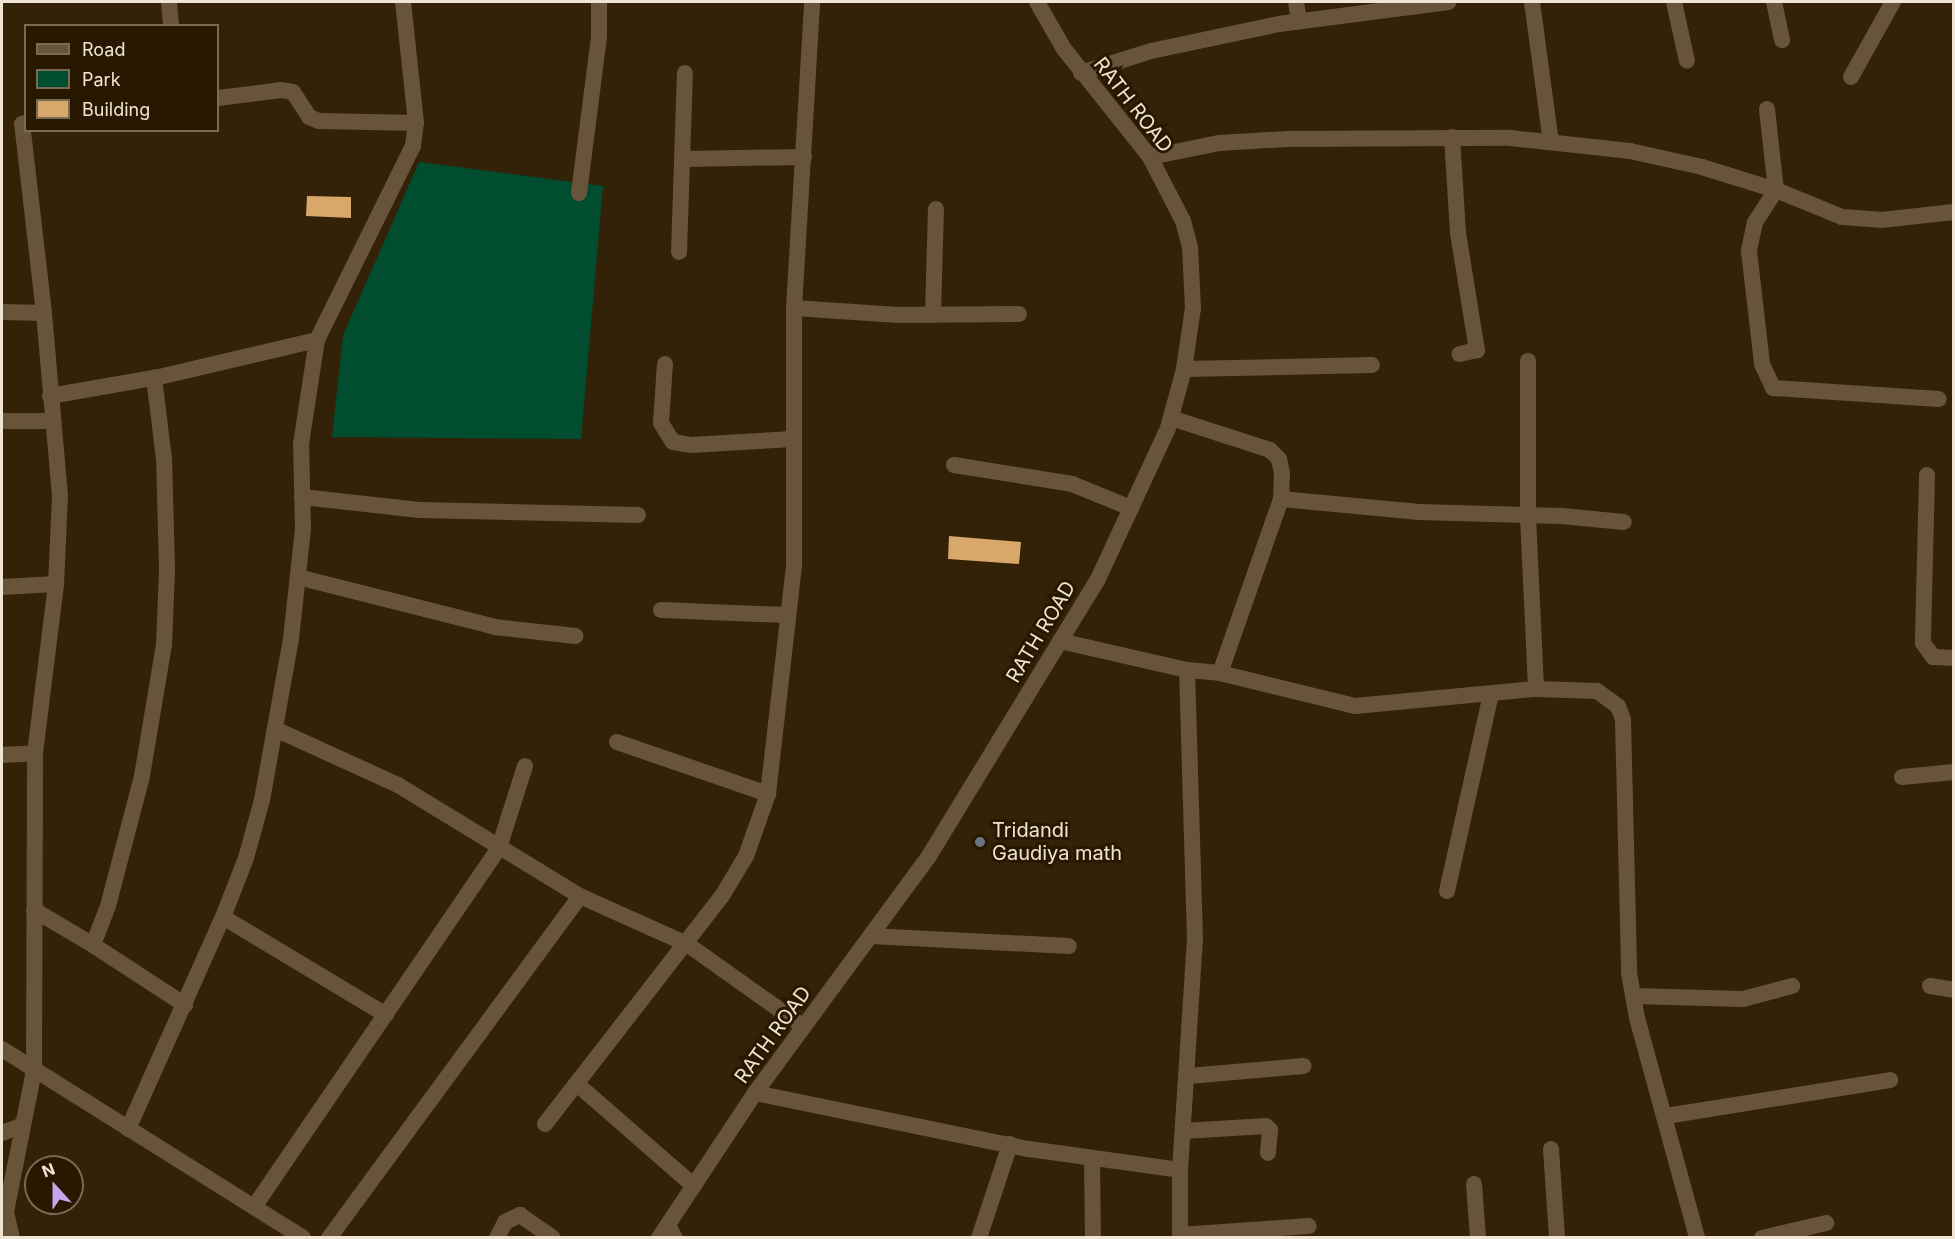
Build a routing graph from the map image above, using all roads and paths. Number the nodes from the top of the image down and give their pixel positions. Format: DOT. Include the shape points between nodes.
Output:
graph roads {
  1 [pos="169,2"];
  2 [pos="403,2"];
  3 [pos="599,2"];
  4 [pos="812,2"];
  5 [pos="1036,2"];
  6 [pos="1296,2"];
  7 [pos="1449,2"];
  8 [pos="1532,2"];
  9 [pos="1674,2"];
  10 [pos="1774,2"];
  11 [pos="1893,2"];
  12 [pos="1299,21"];
  13 [pos="171,24"];
  14 [pos="1782,40"];
  15 [pos="1687,61"];
  16 [pos="685,73"];
  17 [pos="1081,73"];
  18 [pos="1851,77"];
  19 [pos="219,98"];
  20 [pos="1767,109"];
  21 [pos="416,123"];
  22 [pos="24,124"];
  23 [pos="1452,137"];
  24 [pos="1551,142"];
  25 [pos="804,157"];
  26 [pos="1150,158"];
  27 [pos="684,159"];
  28 [pos="1776,190"];
  29 [pos="579,192"];
  30 [pos="936,209"];
  31 [pos="1953,212"];
  32 [pos="679,252"];
  33 [pos="794,308"];
  34 [pos="2,312"];
  35 [pos="44,313"];
  36 [pos="933,315"];
  37 [pos="1019,315"];
  38 [pos="317,340"];
  39 [pos="1459,354"];
  40 [pos="1528,361"];
  41 [pos="665,364"];
  42 [pos="1372,365"];
  43 [pos="1184,369"];
  44 [pos="154,378"];
  45 [pos="50,396"];
  46 [pos="1939,399"];
  47 [pos="1171,418"];
  48 [pos="52,420"];
  49 [pos="2,421"];
  50 [pos="793,439"];
  51 [pos="954,465"];
  52 [pos="1927,475"];
  53 [pos="302,497"];
  54 [pos="1281,499"];
  55 [pos="1131,508"];
  56 [pos="639,515"];
  57 [pos="1528,517"];
  58 [pos="1624,522"];
  59 [pos="298,577"];
  60 [pos="56,584"];
  61 [pos="2,587"];
  62 [pos="661,610"];
  63 [pos="787,615"];
  64 [pos="575,636"];
  65 [pos="1060,641"];
  66 [pos="1953,658"];
  67 [pos="1187,670"];
  68 [pos="1220,673"];
  69 [pos="1536,689"];
  70 [pos="1491,694"];
  71 [pos="275,729"];
  72 [pos="617,742"];
  73 [pos="35,753"];
  74 [pos="2,755"];
  75 [pos="525,765"];
  76 [pos="1953,772"];
  77 [pos="1902,777"];
  78 [pos="768,794"];
  79 [pos="499,848"];
  80 [pos="1447,891"];
  81 [pos="580,896"];
  82 [pos="34,910"];
  83 [pos="224,917"];
  84 [pos="871,936"];
  85 [pos="93,945"];
  86 [pos="687,945"];
  87 [pos="1069,946"];
  88 [pos="1792,986"];
  89 [pos="1930,986"];
  90 [pos="1953,990"];
  91 [pos="1633,996"];
  92 [pos="185,1005"];
  93 [pos="386,1015"];
  94 [pos="804,1027"];
  95 [pos="2,1049"];
  96 [pos="1304,1066"];
  97 [pos="34,1070"];
  98 [pos="1189,1076"];
  99 [pos="1890,1080"];
  100 [pos="577,1084"];
  101 [pos="755,1093"];
  102 [pos="1666,1116"];
  103 [pos="545,1124"];
  104 [pos="23,1125"];
  105 [pos="128,1129"];
  106 [pos="1184,1131"];
  107 [pos="2,1133"];
  108 [pos="1010,1144"];
  109 [pos="1551,1149"];
  110 [pos="1268,1153"];
  111 [pos="1092,1159"];
  112 [pos="1180,1170"];
  113 [pos="1474,1184"];
  114 [pos="694,1186"];
  115 [pos="254,1207"];
  116 [pos="4,1213"];
  117 [pos="1826,1223"];
  118 [pos="1309,1226"];
  119 [pos="667,1233"];
  120 [pos="1180,1236"];
  121 [pos="12,1238"];
  122 [pos="303,1238"];
  123 [pos="329,1238"];
  124 [pos="496,1238"];
  125 [pos="553,1238"];
  126 [pos="979,1238"];
  127 [pos="1093,1238"];
  128 [pos="1478,1238"];
  129 [pos="1557,1238"];
  130 [pos="1697,1238"];
  131 [pos="1762,1238"];
  1 -- 13 [label="street"];
  2 -- 21 [label="street"];
  3 -- 29 [label="street" via="599,37"];
  4 -- 25 [label="street"];
  5 -- 17 [label="street, RATH ROAD"];
  6 -- 12 [label="street"];
  7 -- 12 [label="street"];
  8 -- 24 [label="street"];
  9 -- 15 [label="street"];
  10 -- 14 [label="street"];
  11 -- 18 [label="street"];
  12 -- 17 [label="street" via="1151,51"];
  16 -- 27 [label="street"];
  17 -- 26 [label="street, RATH ROAD"];
  19 -- 21 [label="street" via="281,90 293,92 309,117 319,121"];
  20 -- 28 [label="street"];
  21 -- 38 [label="street" via="404,171 358,250"];
  22 -- 35 [label="street"];
  23 -- 24 [label="street"];
  23 -- 26 [label="street" via="1218,143"];
  23 -- 39 [label="street" via="1458,233 1477,350"];
  24 -- 28 [label="street" via="1630,151"];
  25 -- 27 [label="street"];
  25 -- 33 [label="street"];
  26 -- 43 [label="street, RATH ROAD" via="1183,221 1190,247 1194,308"];
  27 -- 32 [label="street"];
  28 -- 31 [label="street" via="1842,217 1881,220"];
  28 -- 46 [label="street" via="1755,222 1749,250 1762,364 1773,388"];
  30 -- 36 [label="street"];
  33 -- 36 [label="street"];
  33 -- 50 [label="street"];
  34 -- 35 [label="street"];
  35 -- 45 [label="street"];
  36 -- 37 [label="street"];
  38 -- 44 [label="street"];
  38 -- 53 [label="street" via="301,444"];
  40 -- 57 [label="street"];
  41 -- 50 [label="street" via="661,423 673,442 692,445"];
  42 -- 43 [label="street"];
  43 -- 47 [label="street, RATH ROAD"];
  44 -- 45 [label="street"];
  44 -- 85 [label="street" via="167,519 164,645 142,776 108,906"];
  45 -- 48 [label="street"];
  47 -- 54 [label="street" via="1270,450 1279,459"];
  47 -- 55 [label="street, RATH ROAD"];
  48 -- 49 [label="street"];
  48 -- 60 [label="street" via="60,496"];
  50 -- 63 [label="street" via="795,532"];
  51 -- 55 [label="street" via="1072,484"];
  52 -- 66 [label="street" via="1923,643 1933,657"];
  53 -- 56 [label="street" via="419,510"];
  53 -- 59 [label="street"];
  54 -- 57 [label="street"];
  54 -- 68 [label="street"];
  55 -- 65 [label="street, RATH ROAD" via="1098,579"];
  57 -- 58 [label="street"];
  57 -- 69 [label="street"];
  59 -- 64 [label="street" via="388,603 495,627"];
  59 -- 71 [label="street"];
  60 -- 61 [label="street"];
  60 -- 73 [label="street"];
  62 -- 63 [label="street"];
  63 -- 78 [label="street"];
  65 -- 67 [label="street"];
  65 -- 84 [label="street, RATH ROAD" via="929,856"];
  67 -- 68 [label="street"];
  67 -- 98 [label="street" via="1195,885"];
  68 -- 70 [label="street" via="1355,706"];
  69 -- 70 [label="street"];
  69 -- 91 [label="street" via="1597,691 1609,697 1620,713 1624,881"];
  70 -- 80 [label="street"];
  71 -- 79 [label="street" via="398,785"];
  71 -- 83 [label="street" via="249,849"];
  72 -- 78 [label="street"];
  73 -- 74 [label="street"];
  73 -- 82 [label="street"];
  75 -- 79 [label="street"];
  76 -- 77 [label="street"];
  78 -- 86 [label="street" via="746,856"];
  79 -- 81 [label="street"];
  79 -- 93 [label="street"];
  81 -- 86 [label="street"];
  81 -- 123 [label="street"];
  82 -- 85 [label="street"];
  82 -- 97 [label="street"];
  83 -- 92 [label="street"];
  83 -- 93 [label="street"];
  84 -- 87 [label="street"];
  84 -- 94 [label="street, RATH ROAD"];
  85 -- 92 [label="street"];
  86 -- 94 [label="street"];
  86 -- 100 [label="street"];
  88 -- 91 [label="street" via="1743,999"];
  89 -- 90 [label="street"];
  91 -- 102 [label="street"];
  92 -- 105 [label="street"];
  93 -- 115 [label="street"];
  94 -- 101 [label="street, RATH ROAD"];
  95 -- 97 [label="street"];
  96 -- 98 [label="street"];
  97 -- 104 [label="street"];
  97 -- 105 [label="street"];
  98 -- 106 [label="street"];
  99 -- 102 [label="street"];
  100 -- 103 [label="street"];
  100 -- 114 [label="street"];
  101 -- 108 [label="street"];
  101 -- 114 [label="street, RATH ROAD"];
  102 -- 130 [label="street"];
  104 -- 107 [label="street"];
  104 -- 116 [label="street"];
  105 -- 115 [label="street"];
  106 -- 110 [label="street" via="1266,1126 1270,1130"];
  106 -- 112 [label="street"];
  108 -- 111 [label="street"];
  108 -- 126 [label="street"];
  109 -- 129 [label="street"];
  111 -- 112 [label="street"];
  111 -- 127 [label="street"];
  112 -- 120 [label="street"];
  113 -- 128 [label="street"];
  114 -- 119 [label="street, RATH ROAD"];
  115 -- 122 [label="street"];
  116 -- 121 [label="street"];
  117 -- 131 [label="street"];
  118 -- 120 [label="street"];
  124 -- 125 [label="street" via="505,1222 520,1215"];
}
